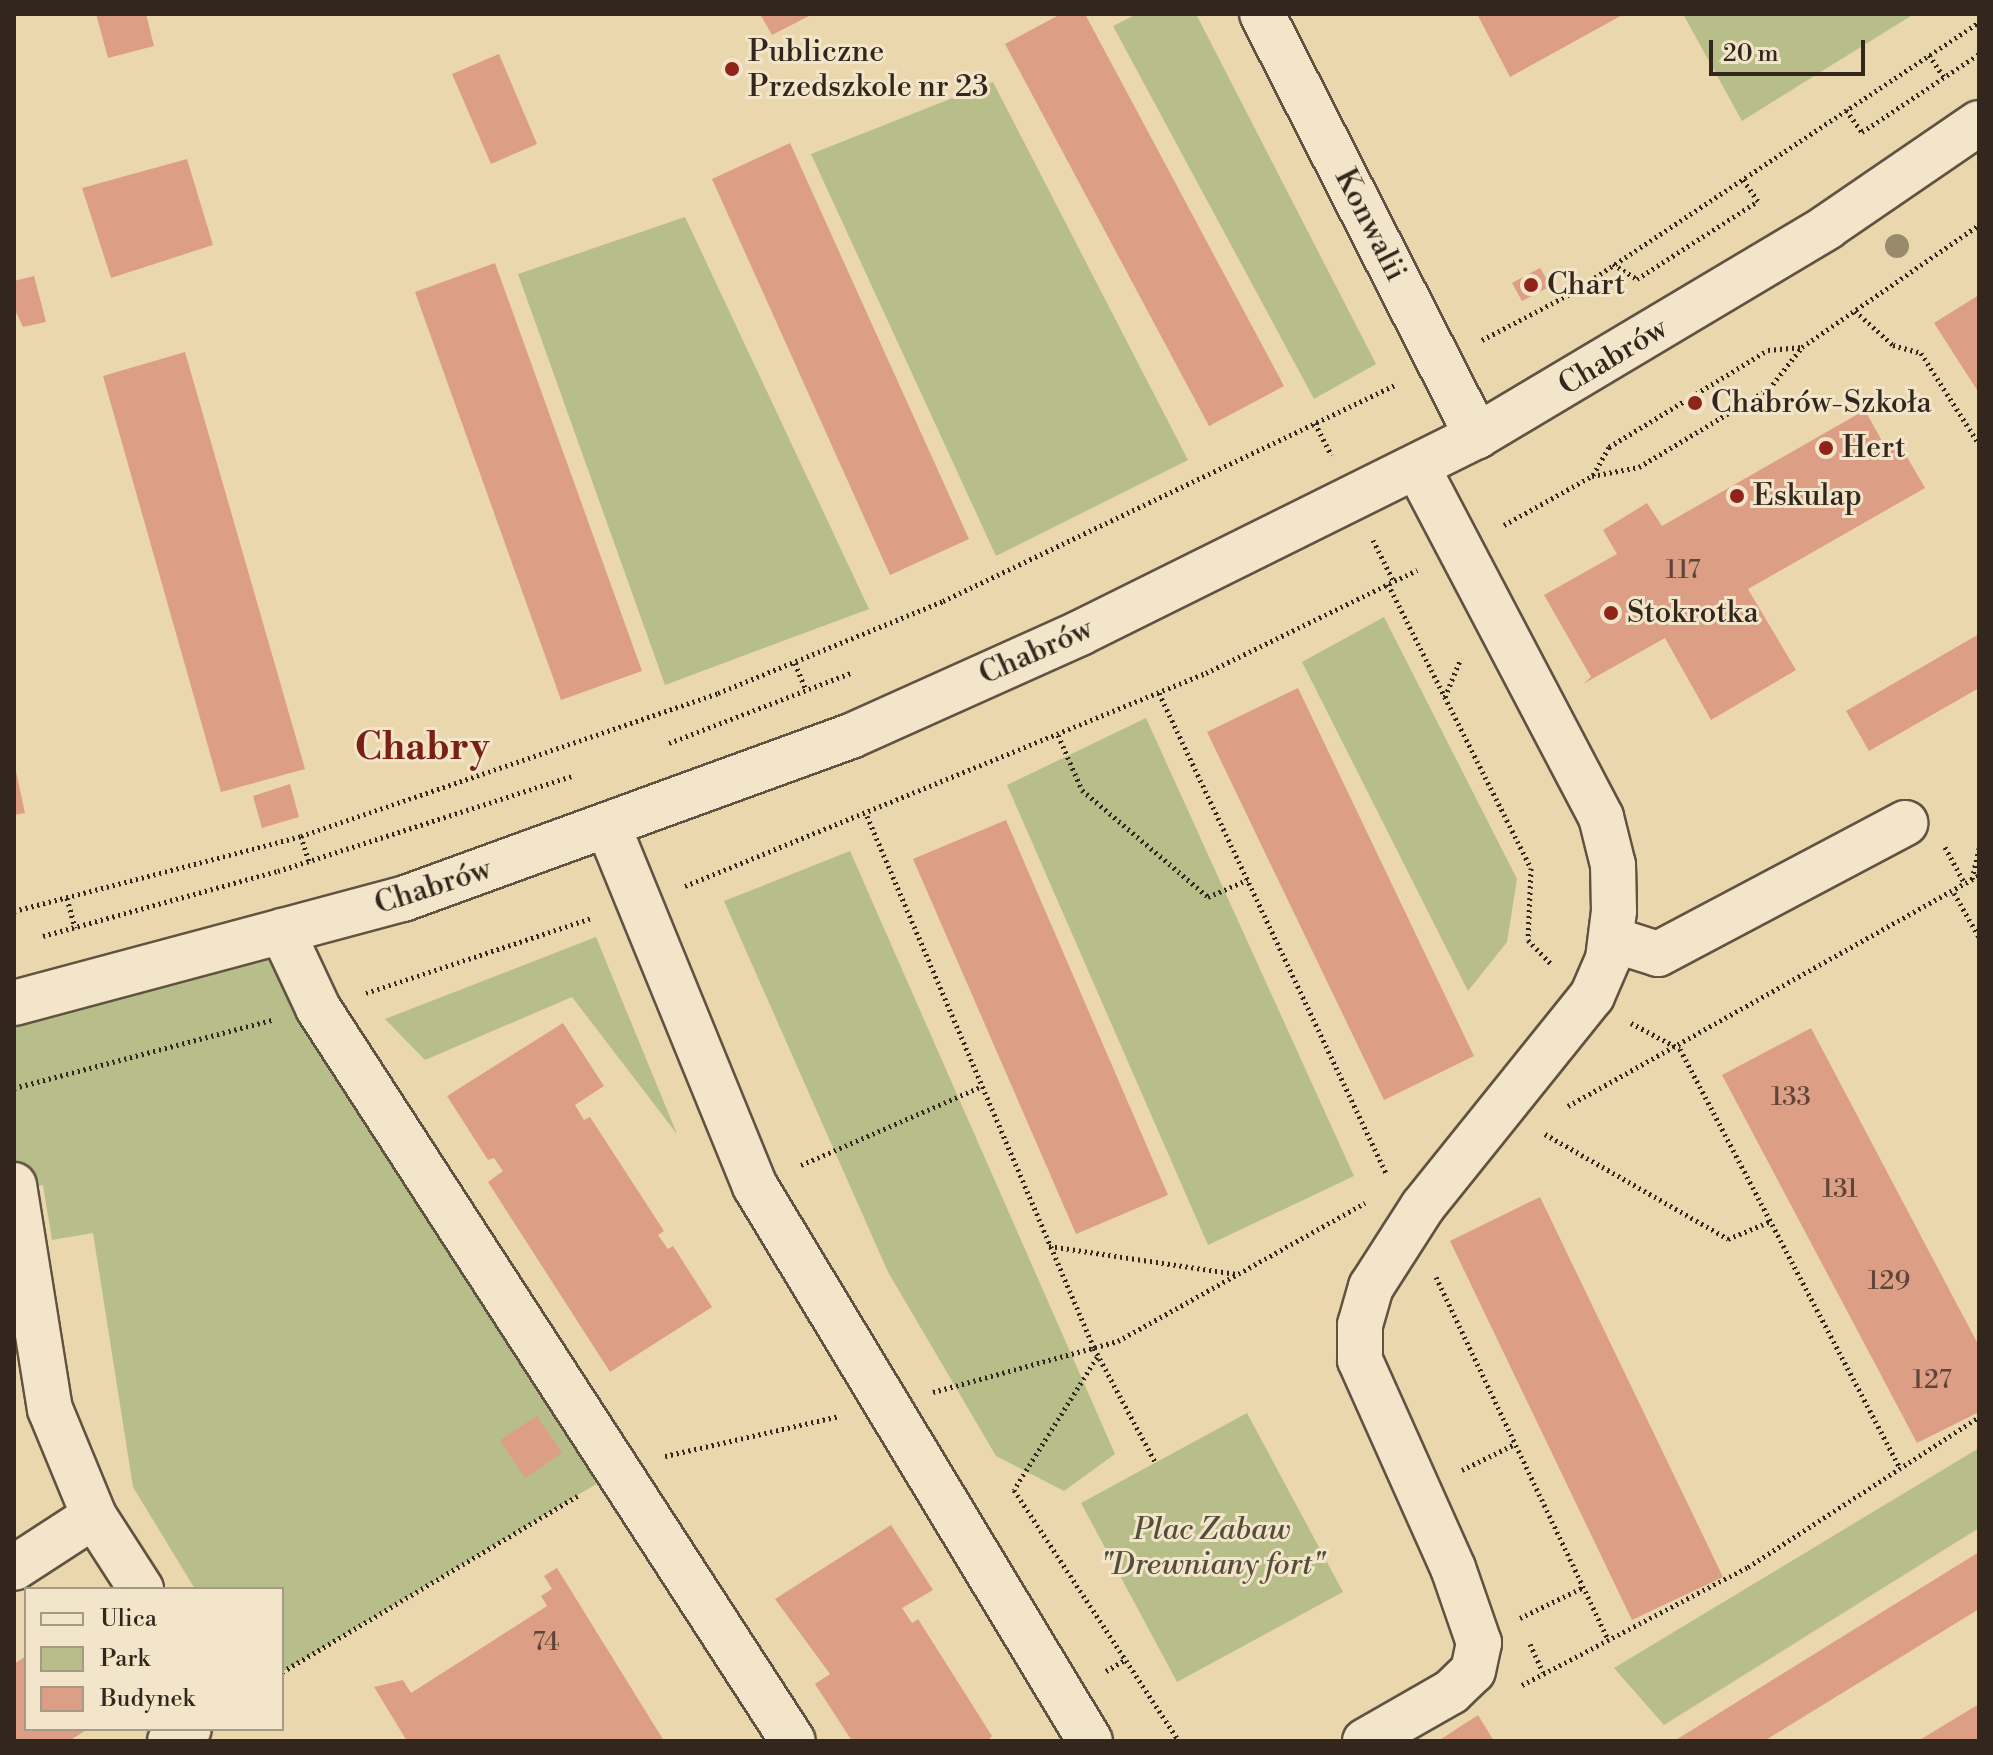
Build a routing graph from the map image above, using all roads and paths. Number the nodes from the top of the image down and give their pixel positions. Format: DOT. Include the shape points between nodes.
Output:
graph roads {
  1 [pos="1262,14"];
  2 [pos="1979,22"];
  3 [pos="1979,54"];
  4 [pos="1929,55"];
  5 [pos="1944,77"];
  6 [pos="1846,110"];
  7 [pos="1979,123"];
  8 [pos="1742,178"];
  9 [pos="1979,225"];
  10 [pos="1613,264"];
  11 [pos="1855,311"];
  12 [pos="1802,347"];
  13 [pos="1439,362"];
  14 [pos="1477,436"];
  15 [pos="1979,444"];
  16 [pos="1418,469"];
  17 [pos="1592,476"];
  18 [pos="1481,550"];
  19 [pos="1422,567"];
  20 [pos="1388,584"];
  21 [pos="795,663"];
  22 [pos="853,672"];
  23 [pos="806,690"];
  24 [pos="1159,693"];
  25 [pos="1058,735"];
  26 [pos="669,743"];
  27 [pos="573,776"];
  28 [pos="867,816"];
  29 [pos="1905,823"];
  30 [pos="608,826"];
  31 [pos="301,836"];
  32 [pos="1979,848"];
  33 [pos="309,862"];
  34 [pos="1979,875"];
  35 [pos="1247,880"];
  36 [pos="1972,880"];
  37 [pos="1953,892"];
  38 [pos="67,898"];
  39 [pos="640,902"];
  40 [pos="14,911"];
  41 [pos="75,928"];
  42 [pos="282,931"];
  43 [pos="43,936"];
  44 [pos="1979,937"];
  45 [pos="1611,939"];
  46 [pos="1592,996"];
  47 [pos="14,1003"];
  48 [pos="318,1008"];
  49 [pos="1680,1049"];
  50 [pos="980,1087"];
  51 [pos="14,1088"];
  52 [pos="1558,1112"];
  53 [pos="1491,1125"];
  54 [pos="14,1185"];
  55 [pos="755,1186"];
  56 [pos="1403,1204"];
  57 [pos="1771,1221"];
  58 [pos="1049,1246"];
  59 [pos="1238,1274"];
  60 [pos="1118,1341"];
  61 [pos="1098,1356"];
  62 [pos="1979,1417"];
  63 [pos="1515,1444"];
  64 [pos="1155,1462"];
  65 [pos="1899,1466"];
  66 [pos="618,1471"];
  67 [pos="1452,1474"];
  68 [pos="94,1516"];
  69 [pos="14,1568"];
  70 [pos="140,1587"];
  71 [pos="1584,1587"];
  72 [pos="1519,1619"];
  73 [pos="1607,1637"];
  74 [pos="284,1671"];
  75 [pos="1519,1687"];
  76 [pos="793,1741"];
  77 [pos="1090,1741"];
  78 [pos="1179,1741"];
  79 [pos="1365,1741"];
  1 -- 13 [label="street, Konwalii"];
  2 -- 4 [label="path"];
  3 -- 5 [label="path"];
  4 -- 5 [label="path"];
  4 -- 6 [label="path"];
  5 -- 6 [label="path" via="1862,132"];
  6 -- 8 [label="path"];
  7 -- 14 [label="street, Chabrów" via="1827,227"];
  8 -- 10 [label="path"];
  8 -- 10 [label="path" via="1758,201 1637,279"];
  9 -- 11 [label="path"];
  10 -- 13 [label="path" via="1529,319"];
  11 -- 12 [label="path"];
  11 -- 15 [label="path" via="1893,345 1921,353"];
  12 -- 17 [label="path" via="1769,389 1639,467"];
  12 -- 17 [label="path" via="1768,350 1609,447"];
  13 -- 14 [label="street, Konwalii"];
  13 -- 21 [label="path" via="1233,465"];
  14 -- 16 [label="street, Chabrów"];
  16 -- 18 [label="street"];
  16 -- 30 [label="street, Chabrów" via="1080,633 851,736"];
  17 -- 18 [label="path"];
  18 -- 45 [label="street" via="1601,817 1613,865"];
  19 -- 20 [label="path"];
  20 -- 24 [label="path"];
  20 -- 46 [label="path" via="1531,868 1528,940"];
  21 -- 23 [label="path"];
  21 -- 31 [label="path"];
  22 -- 23 [label="path"];
  23 -- 26 [label="path"];
  24 -- 25 [label="path"];
  24 -- 35 [label="path"];
  25 -- 28 [label="path"];
  25 -- 35 [label="path" via="1082,790 1208,897"];
  27 -- 33 [label="path"];
  28 -- 39 [label="path"];
  28 -- 50 [label="path"];
  29 -- 45 [label="street" via="1658,954"];
  30 -- 39 [label="street"];
  30 -- 42 [label="street, Chabrów" via="403,899"];
  31 -- 33 [label="path"];
  31 -- 38 [label="path"];
  32 -- 36 [label="path"];
  33 -- 41 [label="path"];
  34 -- 36 [label="path"];
  35 -- 56 [label="path"];
  36 -- 37 [label="path"];
  37 -- 44 [label="path"];
  37 -- 49 [label="path"];
  38 -- 40 [label="path"];
  38 -- 41 [label="path"];
  39 -- 48 [label="path"];
  39 -- 55 [label="street"];
  41 -- 43 [label="path"];
  42 -- 47 [label="street, Chabrów"];
  42 -- 48 [label="street"];
  45 -- 46 [label="street"];
  46 -- 49 [label="path" via="1657,1042"];
  46 -- 53 [label="street"];
  48 -- 51 [label="path"];
  48 -- 66 [label="street"];
  49 -- 52 [label="path"];
  49 -- 57 [label="path"];
  50 -- 55 [label="path"];
  50 -- 58 [label="path"];
  53 -- 56 [label="street"];
  53 -- 57 [label="path" via="1523,1140 1530,1126 1728,1239"];
  54 -- 68 [label="street" via="50,1409"];
  55 -- 77 [label="street"];
  56 -- 59 [label="path"];
  56 -- 63 [label="path"];
  56 -- 79 [label="street" via="1360,1325 1360,1360 1453,1568 1479,1643 1473,1671 1451,1692"];
  57 -- 65 [label="path"];
  58 -- 59 [label="path"];
  58 -- 61 [label="path"];
  59 -- 60 [label="path"];
  61 -- 64 [label="path"];
  61 -- 78 [label="path" via="1014,1490"];
  62 -- 65 [label="path"];
  63 -- 67 [label="path"];
  63 -- 71 [label="path"];
  65 -- 73 [label="path" via="1748,1567"];
  66 -- 74 [label="path"];
  66 -- 76 [label="street"];
  68 -- 69 [label="street"];
  68 -- 70 [label="street"];
  71 -- 72 [label="path"];
  71 -- 73 [label="path"];
  73 -- 75 [label="path"];
}
